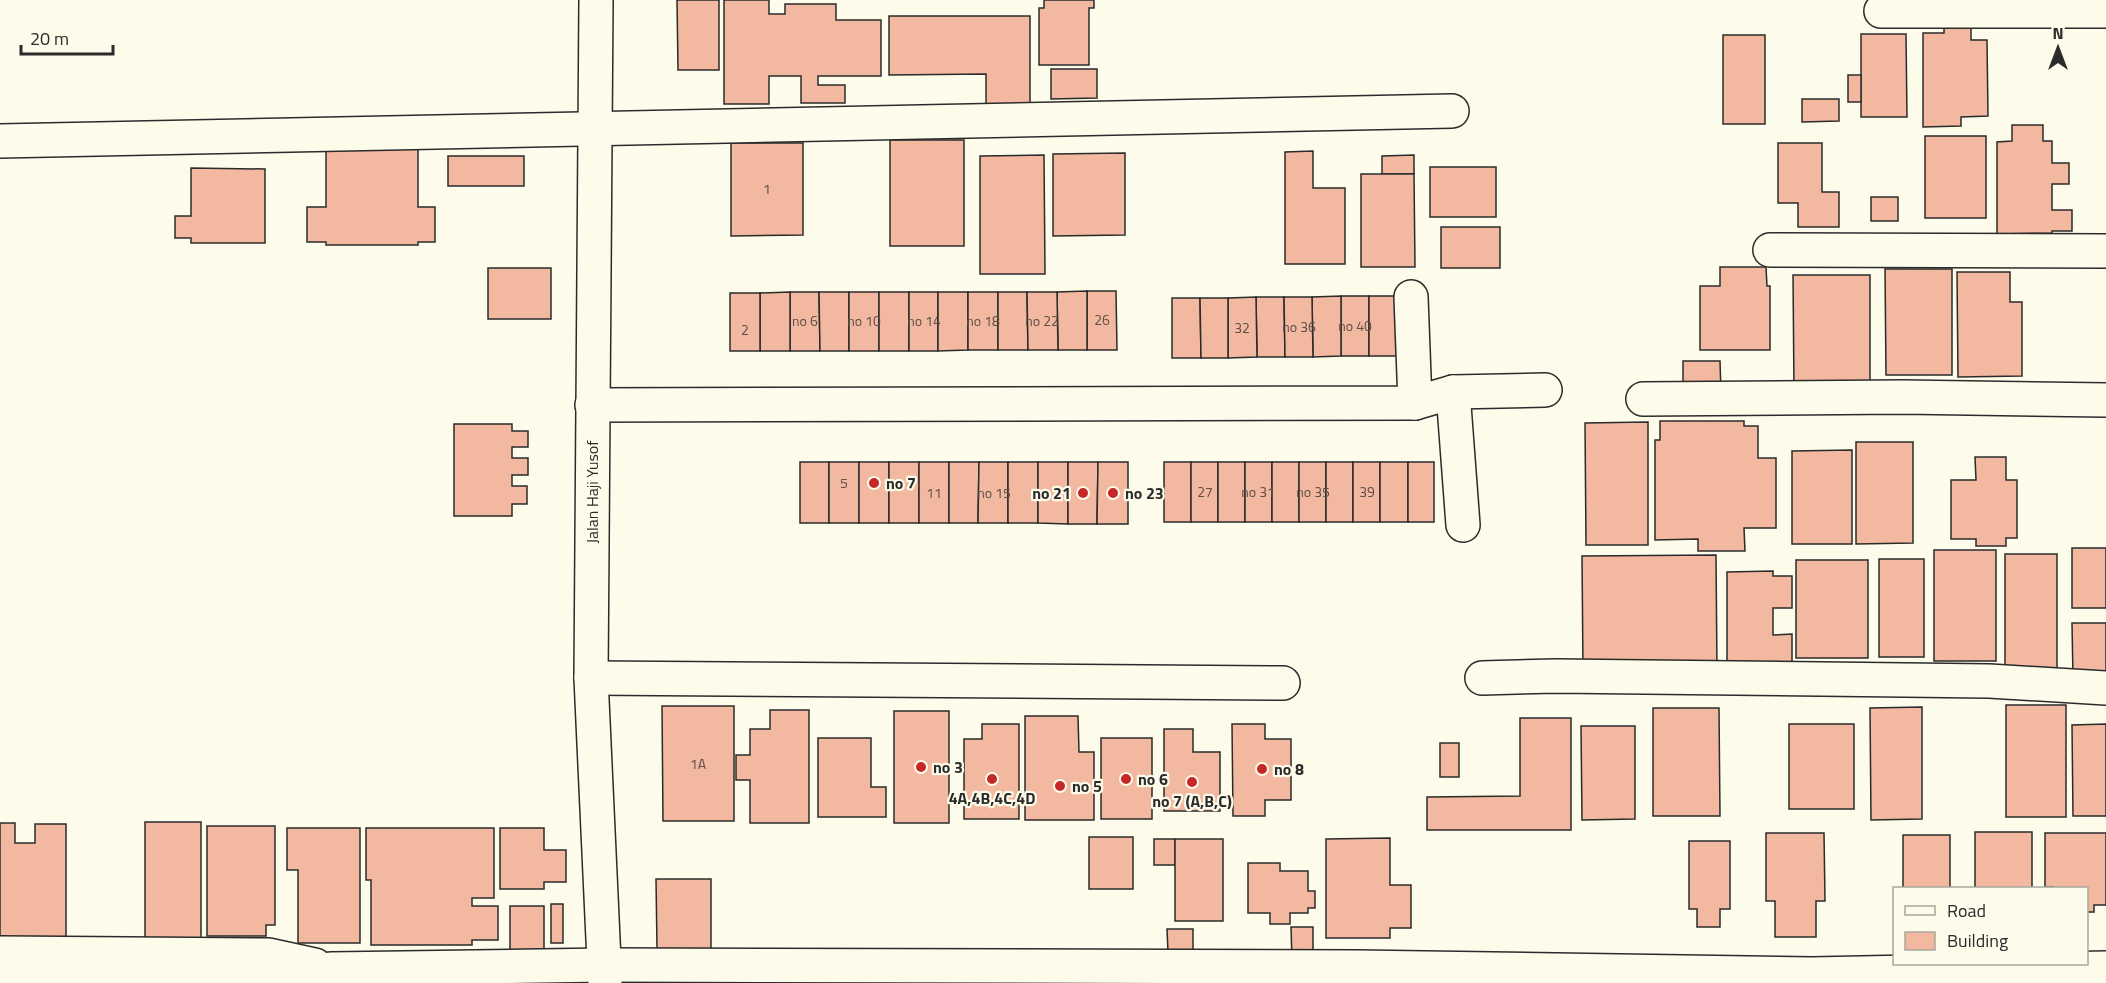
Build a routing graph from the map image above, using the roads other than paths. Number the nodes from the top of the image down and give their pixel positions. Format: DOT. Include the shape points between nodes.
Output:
graph roads {
  1 [pos="596,0"];
  2 [pos="2106,10"];
  3 [pos="1881,11"];
  4 [pos="1452,111"];
  5 [pos="596,127"];
  6 [pos="0,141"];
  7 [pos="1770,250"];
  8 [pos="2106,251"];
  9 [pos="1411,297"];
  10 [pos="1545,390"];
  11 [pos="1453,392"];
  12 [pos="1643,399"];
  13 [pos="2106,400"];
  14 [pos="1415,403"];
  15 [pos="592,405"];
  16 [pos="1463,525"];
  17 [pos="591,678"];
  18 [pos="1482,678"];
  19 [pos="1283,683"];
  20 [pos="2106,688"];
  21 [pos="0,953"];
  22 [pos="2106,968"];
  23 [pos="331,969"];
  24 [pos="605,974"];
  25 [pos="0,978"];
  1 -- 5 [label="street, Jalan Haji Yusof"];
  2 -- 3 [label="street"];
  4 -- 5 [label="street"];
  5 -- 6 [label="street"];
  5 -- 15 [label="street, Jalan Haji Yusof"];
  7 -- 8 [label="street"];
  9 -- 14 [label="street"];
  10 -- 11 [label="street"];
  11 -- 14 [label="street"];
  11 -- 16 [label="street"];
  12 -- 13 [label="street"];
  14 -- 15 [label="street"];
  15 -- 17 [label="street, Jalan Haji Yusof"];
  17 -- 19 [label="street"];
  17 -- 24 [label="street, Jalan Haji Yusof"];
  18 -- 20 [label="street" via="1989,681"];
  21 -- 23 [label="street" via="269,955"];
  22 -- 24 [label="street" via="1812,974 1358,967"];
  23 -- 24 [label="street"];
  23 -- 25 [label="street" via="285,978"];
}
